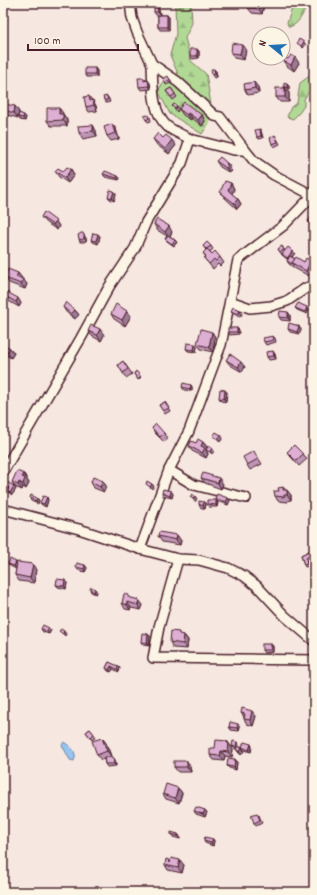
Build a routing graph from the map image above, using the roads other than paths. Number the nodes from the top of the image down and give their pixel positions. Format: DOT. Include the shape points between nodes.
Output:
graph roads {
  1 [pos="130,3"];
  2 [pos="152,64"];
  3 [pos="190,139"];
  4 [pos="245,150"];
  5 [pos="313,196"];
  6 [pos="314,285"];
  7 [pos="230,301"];
  8 [pos="169,470"];
  9 [pos="3,472"];
  10 [pos="246,498"];
  11 [pos="3,509"];
  12 [pos="140,549"];
  13 [pos="178,559"];
  14 [pos="314,641"];
  15 [pos="314,660"];
  1 -- 2 [label="street" via="135,25"];
  2 -- 3 [label="street" via="158,112 167,126"];
  2 -- 4 [label="street" via="220,117"];
  3 -- 4 [label="street" via="234,150"];
  3 -- 9 [label="street" via="182,163 146,222 135,248 106,292"];
  4 -- 5 [label="street" via="254,161 274,175"];
  5 -- 7 [label="street" via="283,226 238,260"];
  6 -- 7 [label="street" via="287,301 271,306 250,308"];
  7 -- 8 [label="street" via="221,346 189,431"];
  8 -- 10 [label="street" via="194,485"];
  8 -- 12 [label="street"];
  11 -- 12 [label="street" via="79,529"];
  12 -- 13 [label="street"];
  13 -- 14 [label="street" via="200,560 228,568 244,576"];
  13 -- 15 [label="street" via="153,658"];
}
